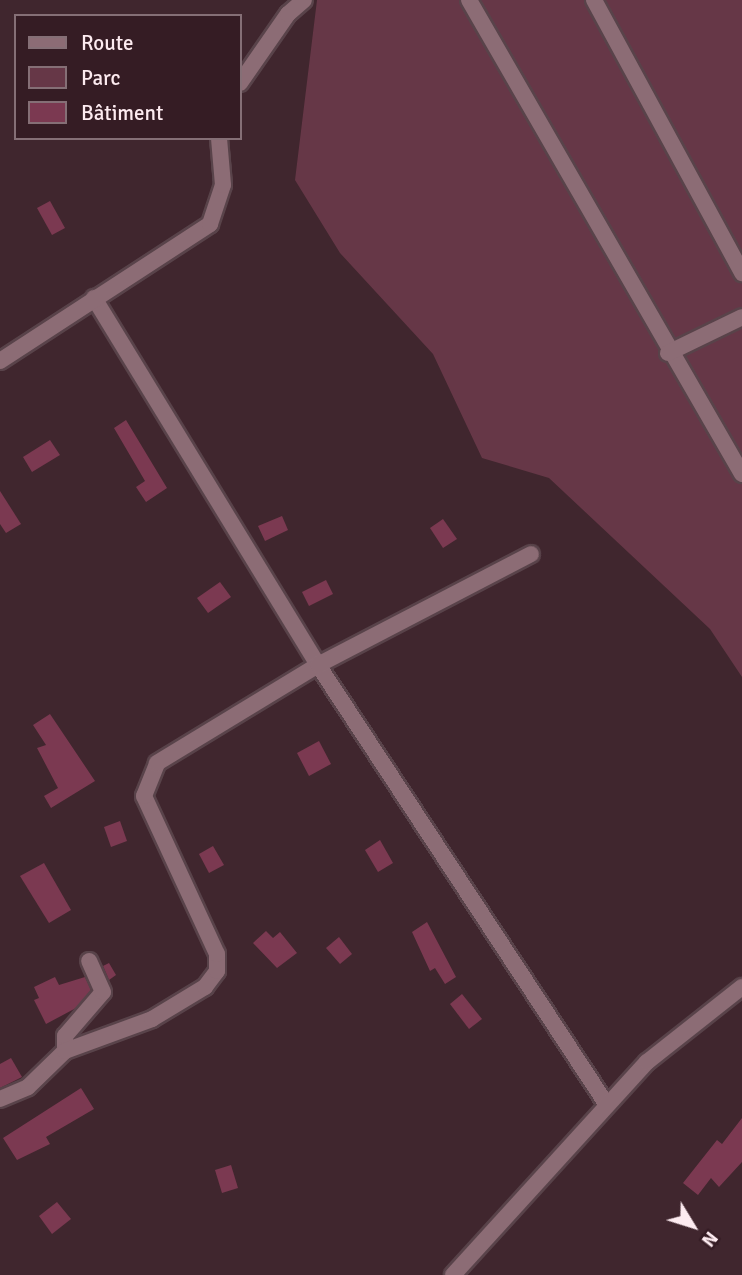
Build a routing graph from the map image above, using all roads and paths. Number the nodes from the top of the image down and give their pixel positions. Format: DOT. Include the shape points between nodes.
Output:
graph roads {
  1 [pos="304,0"];
  2 [pos="469,0"];
  3 [pos="594,0"];
  4 [pos="242,80"];
  5 [pos="219,140"];
  6 [pos="742,273"];
  7 [pos="94,298"];
  8 [pos="742,317"];
  9 [pos="668,353"];
  10 [pos="0,361"];
  11 [pos="742,474"];
  12 [pos="531,554"];
  13 [pos="318,665"];
  14 [pos="89,961"];
  15 [pos="742,987"];
  16 [pos="65,1051"];
  17 [pos="0,1099"];
  18 [pos="607,1105"];
  19 [pos="453,1275"];
  1 -- 4 [label="street" via="288,14"];
  2 -- 9 [label="street"];
  3 -- 6 [label="street"];
  5 -- 7 [label="street" via="223,185 210,225"];
  7 -- 10 [label="street"];
  7 -- 13 [label="street"];
  8 -- 9 [label="street"];
  9 -- 11 [label="street"];
  12 -- 13 [label="street"];
  13 -- 16 [label="street" via="157,763 148,779 144,796 217,954 217,971 205,987 152,1019"];
  13 -- 18 [label="street"];
  14 -- 16 [label="street" via="103,992 65,1036"];
  15 -- 18 [label="street" via="647,1062"];
  16 -- 17 [label="street" via="42,1077"];
  18 -- 19 [label="street"];
}
